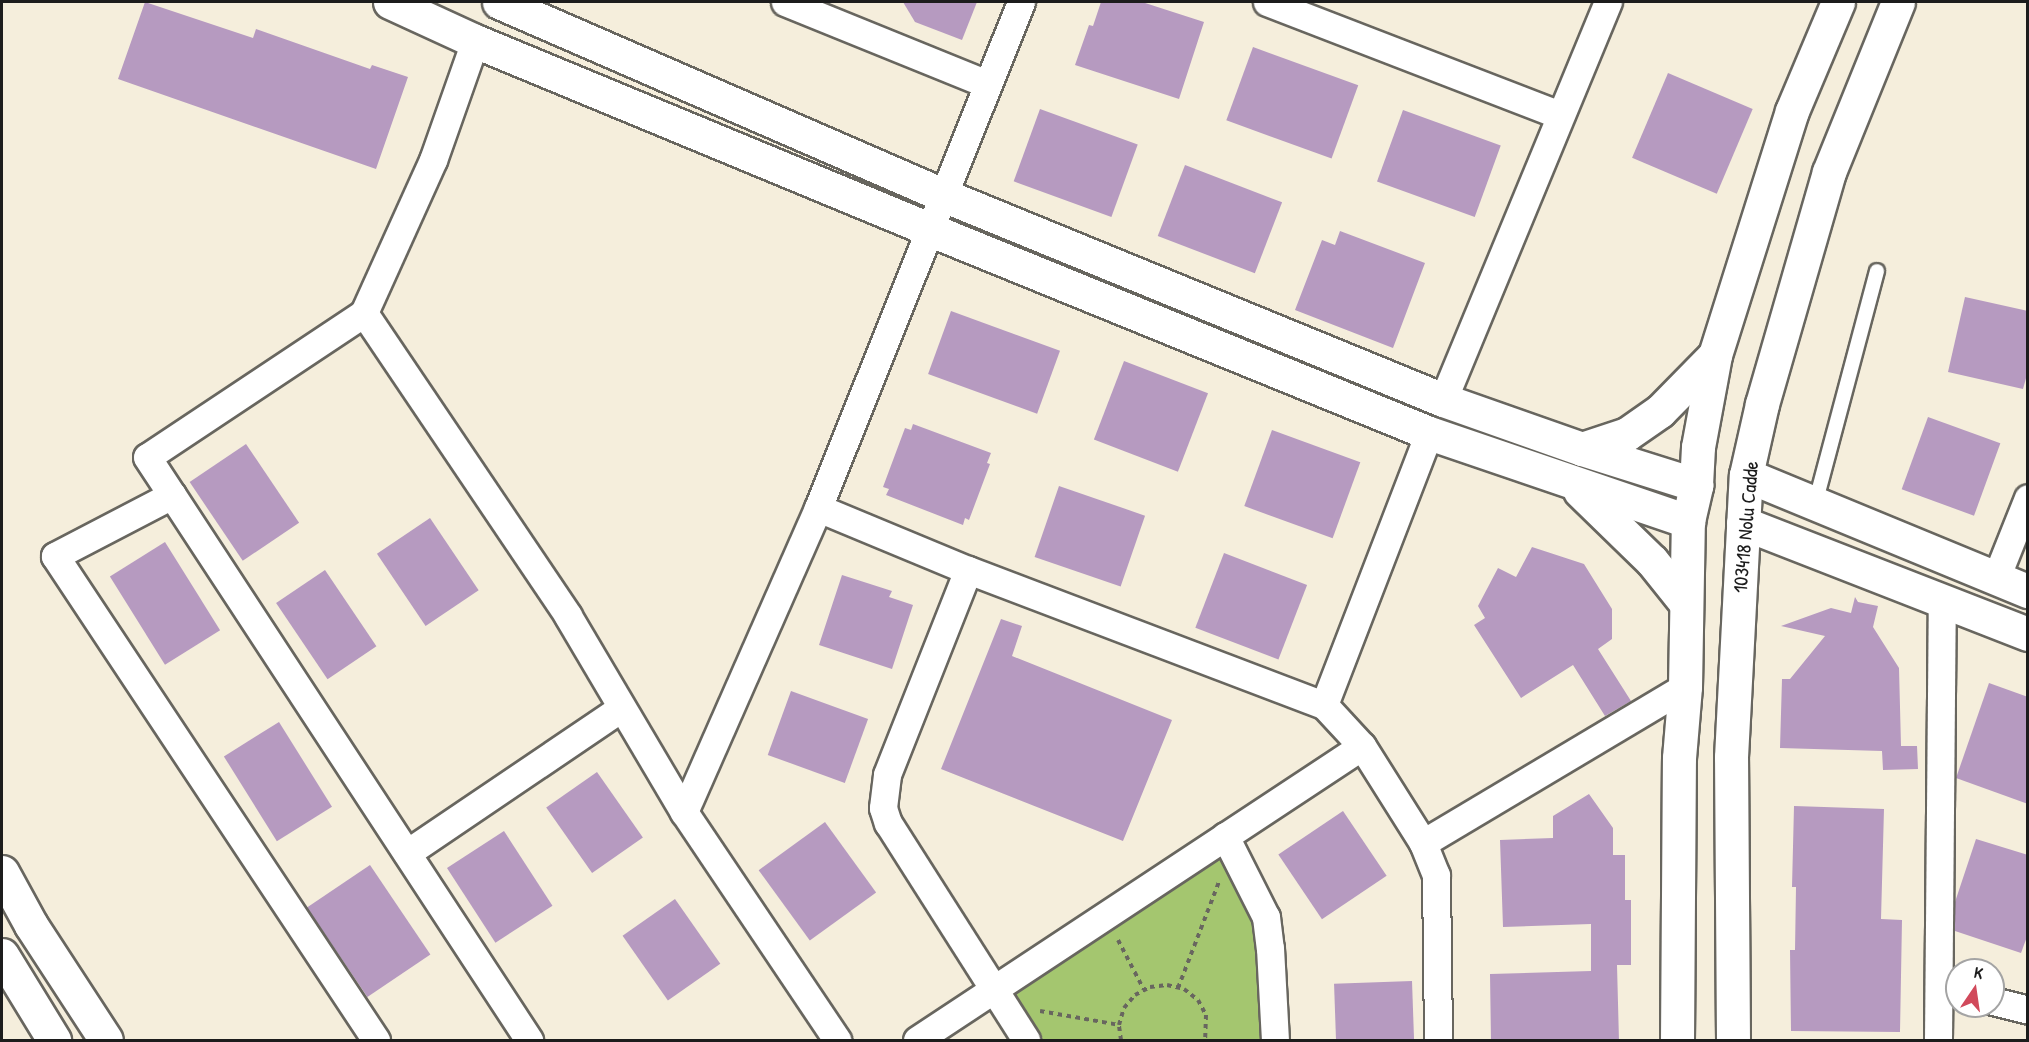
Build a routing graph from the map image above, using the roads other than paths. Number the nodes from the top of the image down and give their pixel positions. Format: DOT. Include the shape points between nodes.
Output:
graph roads {
  1 [pos="390,2"];
  2 [pos="499,2"];
  3 [pos="785,2"];
  4 [pos="1021,2"];
  5 [pos="1267,2"];
  6 [pos="1608,2"];
  7 [pos="1838,2"];
  8 [pos="1898,2"];
  9 [pos="475,41"];
  10 [pos="987,84"];
  11 [pos="1560,115"];
  12 [pos="943,195"];
  13 [pos="931,230"];
  14 [pos="1877,271"];
  15 [pos="364,313"];
  16 [pos="1715,355"];
  17 [pos="1443,400"];
  18 [pos="1429,433"];
  19 [pos="1582,449"];
  20 [pos="1746,475"];
  21 [pos="1572,483"];
  22 [pos="1696,485"];
  23 [pos="172,495"];
  24 [pos="2028,498"];
  25 [pos="1815,504"];
  26 [pos="818,508"];
  27 [pos="1688,521"];
  28 [pos="1743,523"];
  29 [pos="968,570"];
  30 [pos="1996,578"];
  31 [pos="2028,591"];
  32 [pos="1942,601"];
  33 [pos="1686,602"];
  34 [pos="2028,634"];
  35 [pos="1684,687"];
  36 [pos="1324,705"];
  37 [pos="621,708"];
  38 [pos="1362,746"];
  39 [pos="684,812"];
  40 [pos="1228,843"];
  41 [pos="1423,843"];
  42 [pos="407,853"];
  43 [pos="2,872"];
  44 [pos="2,955"];
  45 [pos="1948,958"];
  46 [pos="998,997"];
  47 [pos="2005,1004"];
  48 [pos="1945,1005"];
  49 [pos="2028,1010"];
  50 [pos="48,1039"];
  51 [pos="106,1041"];
  52 [pos="376,1041"];
  53 [pos="529,1041"];
  54 [pos="837,1041"];
  55 [pos="917,1041"];
  56 [pos="1026,1041"];
  57 [pos="1275,1041"];
  58 [pos="1438,1041"];
  59 [pos="1677,1041"];
  60 [pos="1732,1041"];
  61 [pos="1938,1041"];
  1 -- 9 [label="main road"];
  2 -- 12 [label="main road"];
  3 -- 10 [label="street"];
  4 -- 10 [label="street"];
  5 -- 11 [label="street"];
  6 -- 11 [label="street"];
  7 -- 16 [label="main road" via="1792,111"];
  8 -- 20 [label="main road, 103418 Nolu Cadde" via="1828,172 1762,404"];
  9 -- 13 [label="main road"];
  9 -- 15 [label="street" via="433,160"];
  10 -- 12 [label="street"];
  11 -- 17 [label="street"];
  12 -- 13 [label="street"];
  12 -- 17 [label="main road"];
  13 -- 18 [label="main road"];
  13 -- 26 [label="street"];
  14 -- 25 [label="lane"];
  15 -- 23 [label="street" via="147,457"];
  15 -- 37 [label="street" via="568,616"];
  16 -- 19 [label="main road" via="1651,417 1627,434"];
  16 -- 22 [label="main road" via="1698,447"];
  17 -- 19 [label="main road"];
  18 -- 21 [label="main road"];
  18 -- 36 [label="street"];
  19 -- 22 [label="main road"];
  20 -- 25 [label="main road"];
  20 -- 28 [label="main road, 103418 Nolu Cadde"];
  21 -- 27 [label="main road"];
  21 -- 33 [label="main road" via="1652,561"];
  22 -- 27 [label="main road"];
  23 -- 42 [label="street"];
  23 -- 52 [label="street" via="55,556"];
  24 -- 30 [label="street"];
  25 -- 30 [label="main road"];
  26 -- 29 [label="street"];
  26 -- 39 [label="street"];
  27 -- 33 [label="main road"];
  28 -- 32 [label="main road"];
  28 -- 60 [label="main road, 103418 Nolu Cadde" via="1731,758"];
  29 -- 36 [label="street"];
  29 -- 46 [label="street" via="886,775 883,808 888,823"];
  30 -- 31 [label="main road"];
  32 -- 34 [label="main road"];
  32 -- 45 [label="street"];
  33 -- 35 [label="main road"];
  35 -- 41 [label="street"];
  35 -- 59 [label="main road" via="1679,758"];
  36 -- 38 [label="street"];
  37 -- 39 [label="street"];
  37 -- 42 [label="street"];
  38 -- 40 [label="street"];
  38 -- 41 [label="street"];
  39 -- 54 [label="street"];
  40 -- 46 [label="street" via="1106,916"];
  40 -- 57 [label="street" via="1266,917"];
  41 -- 58 [label="street" via="1436,875"];
  42 -- 53 [label="street"];
  43 -- 51 [label="main road" via="31,925"];
  44 -- 50 [label="main road"];
  46 -- 55 [label="street"];
  46 -- 56 [label="street"];
  47 -- 49 [label="street"];
  48 -- 61 [label="street"];
}
